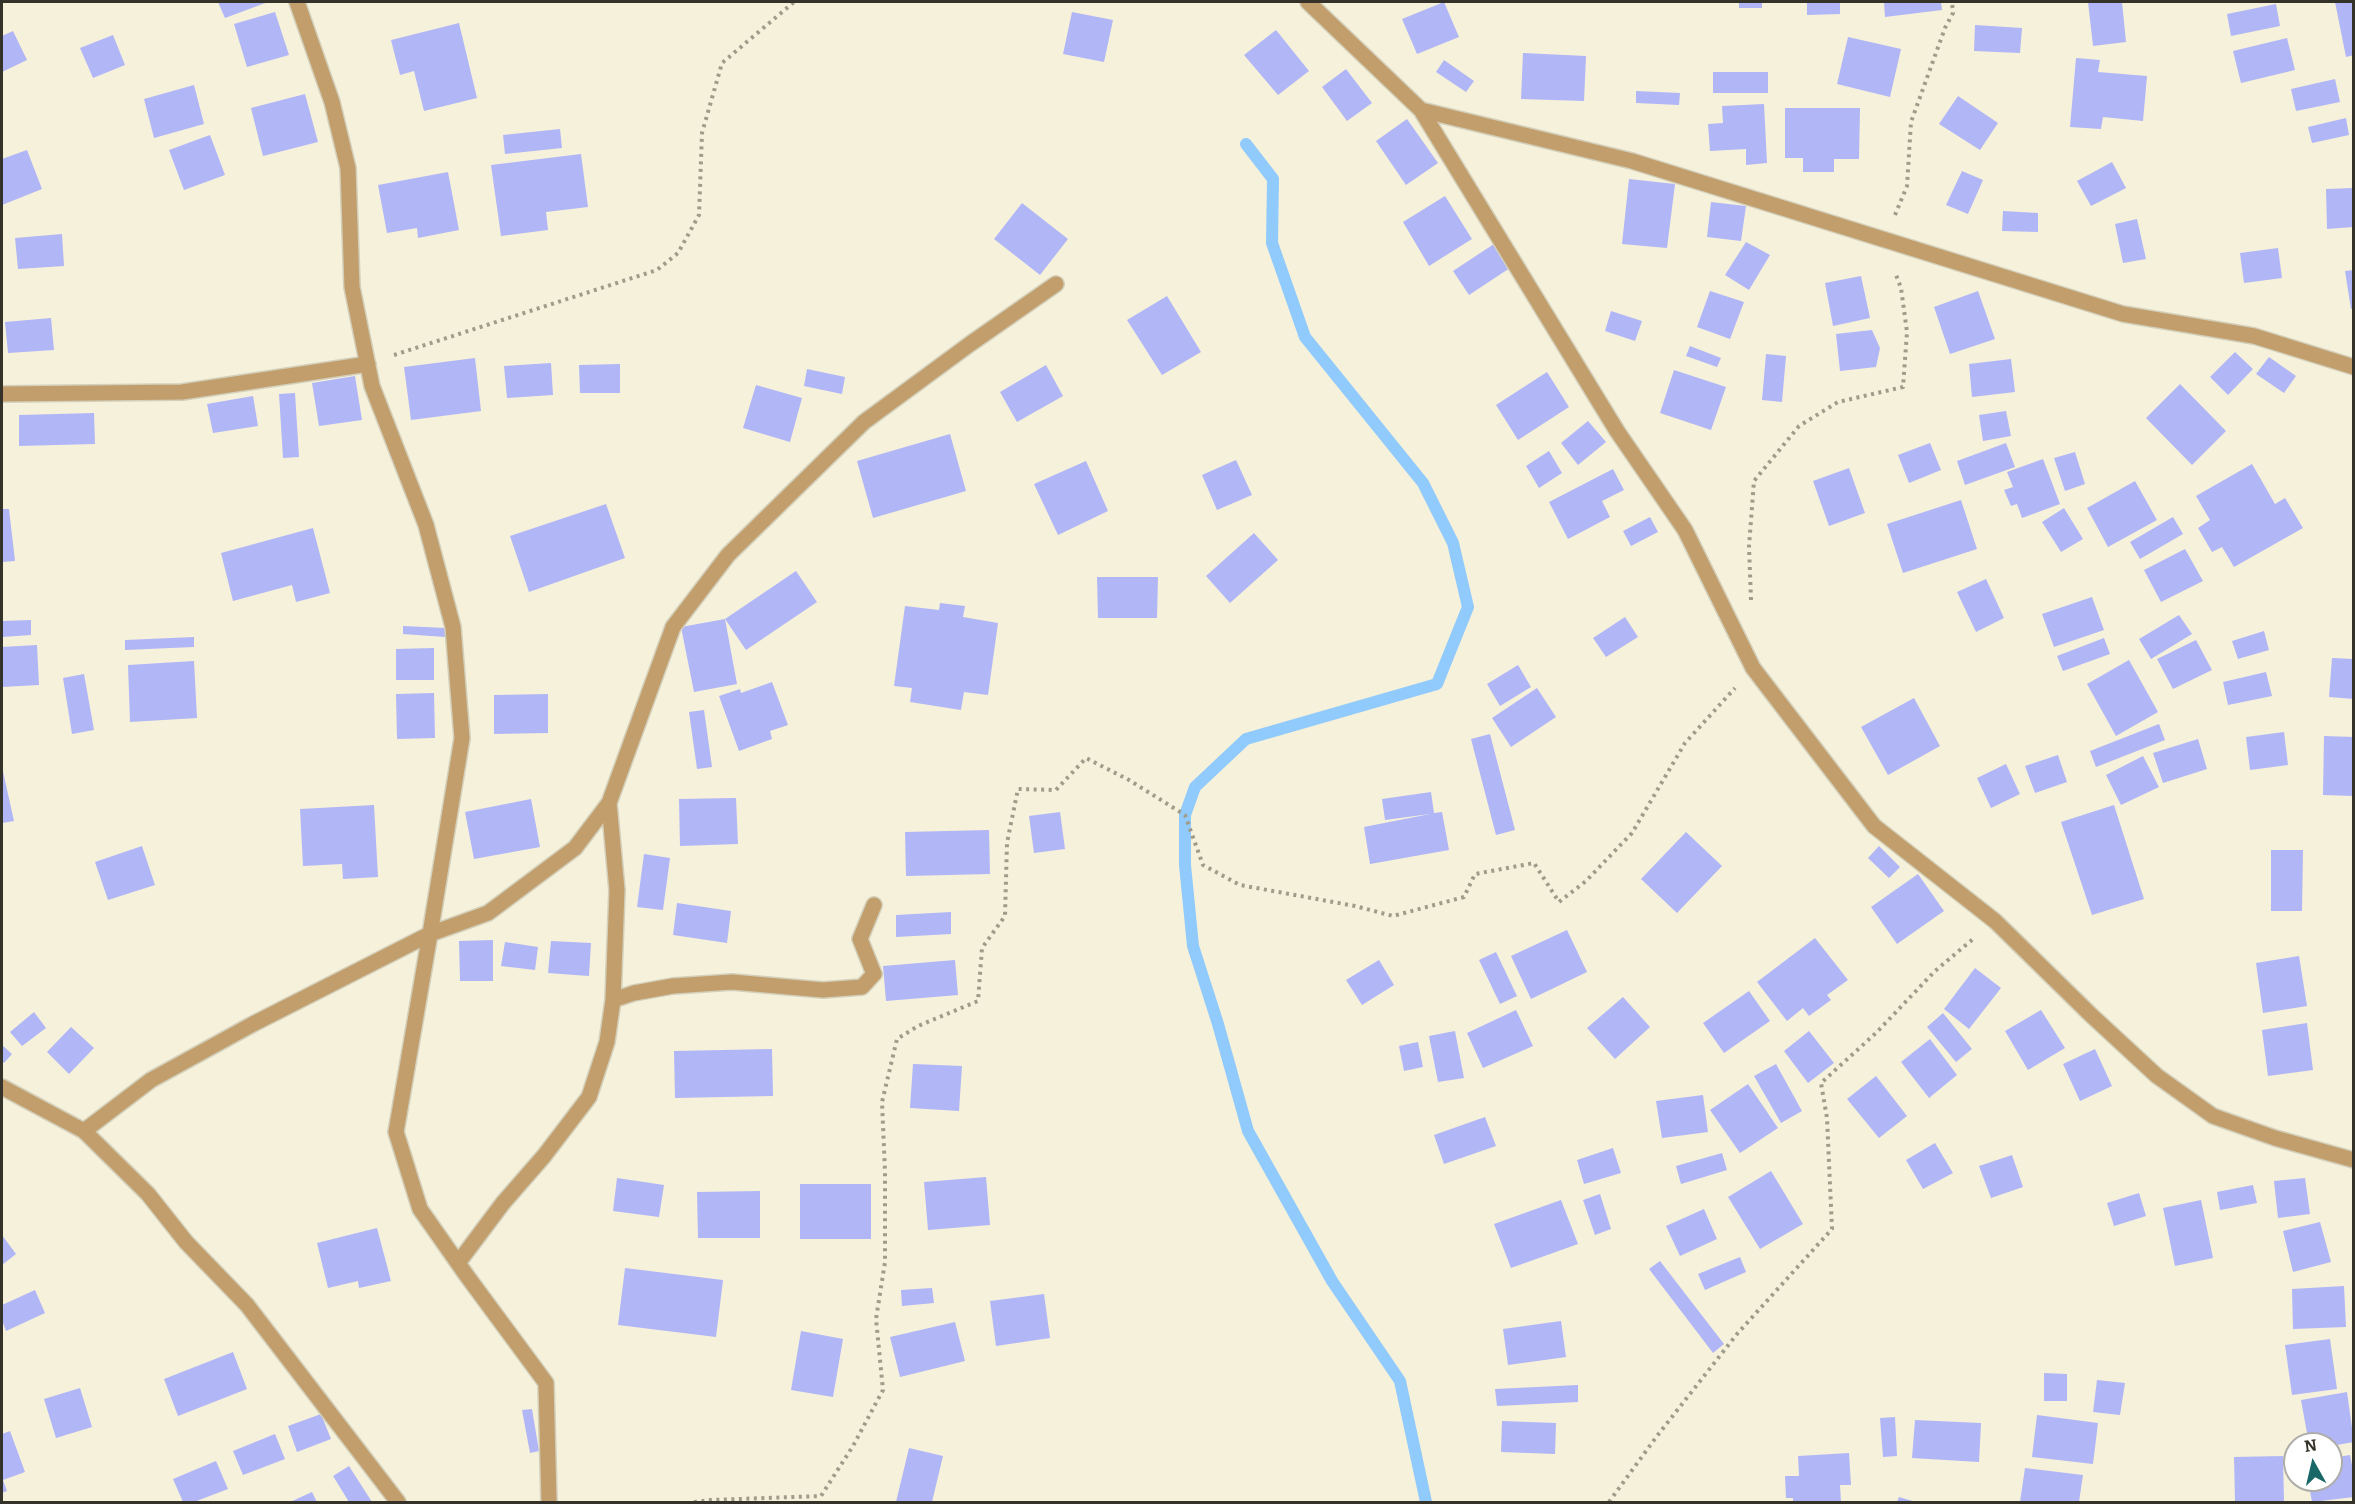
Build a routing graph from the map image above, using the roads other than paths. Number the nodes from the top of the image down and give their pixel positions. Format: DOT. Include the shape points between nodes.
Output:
graph roads {
  1 [pos="297,2"];
  2 [pos="1308,2"];
  3 [pos="1421,110"];
  4 [pos="1056,285"];
  5 [pos="368,364"];
  6 [pos="2354,368"];
  7 [pos="2,394"];
  8 [pos="609,803"];
  9 [pos="874,905"];
  10 [pos="430,934"];
  11 [pos="613,1000"];
  12 [pos="2,1087"];
  13 [pos="84,1131"];
  14 [pos="2354,1161"];
  15 [pos="458,1263"];
  16 [pos="398,1503"];
  17 [pos="549,1503"];
  1 -- 5 [label="street" via="332,102 348,168 352,286"];
  2 -- 3 [label="street"];
  3 -- 6 [label="street" via="1632,161 2123,314 2254,336"];
  3 -- 14 [label="street" via="1617,431 1685,530 1754,668 1874,826 1995,921 2157,1076 2213,1116"];
  4 -- 8 [label="street" via="864,422 728,555 673,627"];
  5 -- 7 [label="street" via="182,392"];
  5 -- 10 [label="street" via="372,386 426,525 453,627 462,738"];
  8 -- 10 [label="street" via="575,848 488,913"];
  8 -- 11 [label="street" via="617,890"];
  9 -- 11 [label="street" via="860,939 874,974 862,987 823,990 732,982 673,986"];
  10 -- 13 [label="street" via="151,1080"];
  10 -- 15 [label="street" via="396,1132 420,1209"];
  11 -- 15 [label="street" via="607,1042 588,1097"];
  12 -- 13 [label="street"];
  13 -- 16 [label="street" via="148,1194 186,1242 247,1305"];
  15 -- 17 [label="street" via="546,1383"];
}
